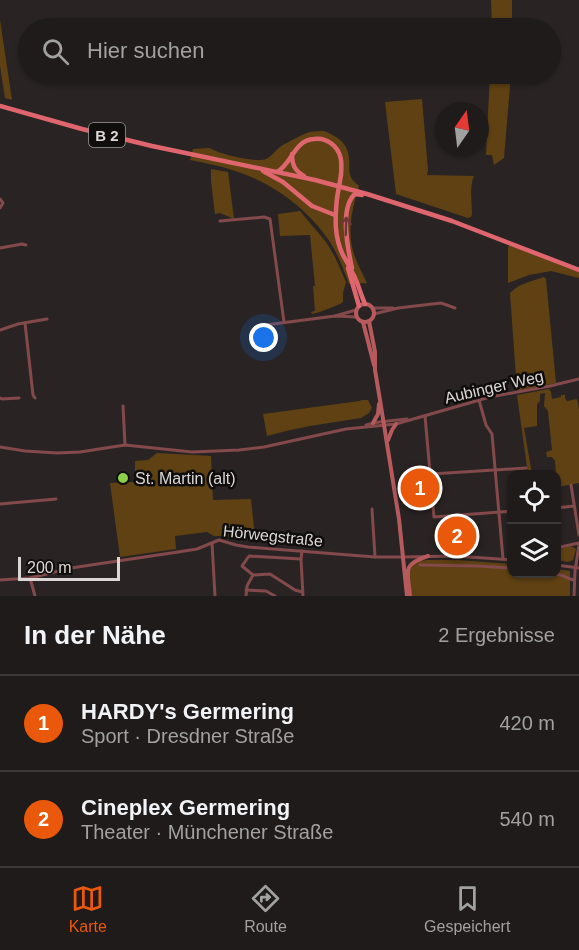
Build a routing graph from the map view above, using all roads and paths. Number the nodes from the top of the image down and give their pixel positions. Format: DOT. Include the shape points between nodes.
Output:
graph roads {
  1 [pos="0,106"];
  2 [pos="292,154"];
  3 [pos="258,168"];
  4 [pos="277,172"];
  5 [pos="306,178"];
  6 [pos="367,194"];
  7 [pos="0,199"];
  8 [pos="0,208"];
  9 [pos="335,215"];
  10 [pos="220,221"];
  11 [pos="26,245"];
  12 [pos="0,248"];
  13 [pos="347,263"];
  14 [pos="579,270"];
  15 [pos="353,273"];
  16 [pos="365,304"];
  17 [pos="357,308"];
  18 [pos="372,308"];
  19 [pos="398,308"];
  20 [pos="455,308"];
  21 [pos="374,314"];
  22 [pos="335,316"];
  23 [pos="357,317"];
  24 [pos="47,320"];
  25 [pos="369,321"];
  26 [pos="284,322"];
  27 [pos="363,322"];
  28 [pos="26,323"];
  29 [pos="258,326"];
  30 [pos="0,330"];
  31 [pos="375,370"];
  32 [pos="579,379"];
  33 [pos="0,398"];
  34 [pos="35,398"];
  35 [pos="19,399"];
  36 [pos="380,400"];
  37 [pos="479,400"];
  38 [pos="123,406"];
  39 [pos="425,416"];
  40 [pos="414,419"];
  41 [pos="373,423"];
  42 [pos="384,424"];
  43 [pos="396,424"];
  44 [pos="362,427"];
  45 [pos="387,444"];
  46 [pos="125,445"];
  47 [pos="0,447"];
  48 [pos="526,468"];
  49 [pos="494,470"];
  50 [pos="431,474"];
  51 [pos="571,485"];
  52 [pos="56,499"];
  53 [pos="0,504"];
  54 [pos="574,506"];
  55 [pos="561,507"];
  56 [pos="372,509"];
  57 [pos="507,511"];
  58 [pos="498,512"];
  59 [pos="579,535"];
  60 [pos="212,543"];
  61 [pos="579,544"];
  62 [pos="561,547"];
  63 [pos="302,551"];
  64 [pos="428,556"];
  65 [pos="375,557"];
  66 [pos="404,557"];
  67 [pos="301,559"];
  68 [pos="502,559"];
  69 [pos="507,560"];
  70 [pos="420,565"];
  71 [pos="561,565"];
  72 [pos="577,567"];
  73 [pos="507,568"];
  74 [pos="561,574"];
  75 [pos="254,575"];
  76 [pos="30,578"];
  77 [pos="0,580"];
  78 [pos="574,581"];
  79 [pos="579,582"];
  80 [pos="246,590"];
  81 [pos="302,594"];
  82 [pos="35,596"];
  83 [pos="215,596"];
  84 [pos="246,596"];
  85 [pos="275,596"];
  86 [pos="408,596"];
  87 [pos="574,596"];
  1 -- 3 [label="main road, B 2" via="152,146"];
  2 -- 4 [label="main road"];
  2 -- 5 [label="main road" via="295,169"];
  2 -- 9 [label="main road, bridge" via="308,140 327,141 335,147 342,164"];
  3 -- 4 [label="main road, B 2"];
  3 -- 9 [label="main road" via="312,206"];
  4 -- 5 [label="main road, B 2"];
  5 -- 6 [label="main road, B 2"];
  6 -- 14 [label="main road, B 2" via="427,212"];
  15 -- 6 [label="main road, one-way" via="346,232 348,206 355,194"];
  7 -- 8 [label="street"];
  9 -- 13 [label="main road" via="338,243"];
  10 -- 26 [label="street" via="264,217 271,221"];
  11 -- 12 [label="street"];
  13 -- 15 [label="main road"];
  13 -- 17 [label="main road"];
  15 -- 16 [label="main road"];
  16 -- 17 [label="main road"];
  16 -- 18 [label="main road"];
  17 -- 22 [label="street"];
  17 -- 23 [label="main road"];
  18 -- 19 [label="street"];
  18 -- 21 [label="main road"];
  19 -- 20 [label="street" via="441,303"];
  19 -- 21 [label="street"];
  21 -- 25 [label="main road"];
  22 -- 23 [label="street"];
  22 -- 26 [label="street"];
  23 -- 27 [label="main road"];
  24 -- 28 [label="street"];
  25 -- 27 [label="main road"];
  25 -- 31 [label="main road"];
  26 -- 29 [label="street"];
  27 -- 31 [label="main road"];
  28 -- 30 [label="street"];
  28 -- 34 [label="street"];
  31 -- 36 [label="main road"];
  32 -- 37 [label="street, Aubinger Weg"];
  33 -- 35 [label="street"];
  36 -- 41 [label="main road"];
  36 -- 42 [label="main road"];
  37 -- 39 [label="street, Aubinger Weg"];
  37 -- 49 [label="street" via="492,433"];
  38 -- 46 [label="street"];
  39 -- 40 [label="street, Aubinger Weg"];
  39 -- 50 [label="street"];
  40 -- 42 [label="street, Aubinger Weg"];
  40 -- 43 [label="street, Aubinger Weg"];
  41 -- 42 [label="street"];
  41 -- 44 [label="street"];
  42 -- 43 [label="street, Aubinger Weg"];
  42 -- 44 [label="street"];
  42 -- 45 [label="main road"];
  43 -- 45 [label="main road"];
  44 -- 46 [label="street" via="220,452"];
  45 -- 66 [label="main road"];
  46 -- 47 [label="street" via="57,453"];
  48 -- 49 [label="street"];
  49 -- 50 [label="street"];
  49 -- 58 [label="street"];
  50 -- 58 [label="street" via="434,517"];
  51 -- 54 [label="street"];
  52 -- 53 [label="street"];
  54 -- 55 [label="street"];
  54 -- 59 [label="street"];
  56 -- 65 [label="street"];
  57 -- 58 [label="street"];
  58 -- 68 [label="street"];
  60 -- 63 [label="street, Hörwegstraße" via="221,540 236,546"];
  60 -- 76 [label="street, Hörwegstraße" via="197,549 70,568"];
  60 -- 83 [label="street"];
  61 -- 62 [label="street"];
  61 -- 72 [label="street"];
  63 -- 65 [label="street, Hörwegstraße"];
  63 -- 67 [label="street"];
  64 -- 66 [label="street, Hörwegstraße"];
  64 -- 68 [label="street, Hörwegstraße"];
  64 -- 86 [label="main road" via="409,565"];
  65 -- 66 [label="street, Hörwegstraße"];
  66 -- 86 [label="main road"];
  67 -- 75 [label="street" via="250,555 242,566"];
  67 -- 81 [label="street"];
  68 -- 69 [label="street, Hörwegstraße"];
  70 -- 73 [label="street"];
  71 -- 72 [label="street"];
  72 -- 78 [label="street"];
  74 -- 78 [label="street"];
  75 -- 80 [label="street"];
  75 -- 81 [label="street" via="270,574"];
  76 -- 77 [label="street, Hörwegstraße"];
  76 -- 82 [label="street"];
  78 -- 79 [label="street"];
  78 -- 87 [label="street"];
  80 -- 84 [label="street"];
  80 -- 85 [label="street" via="266,591"];
}
